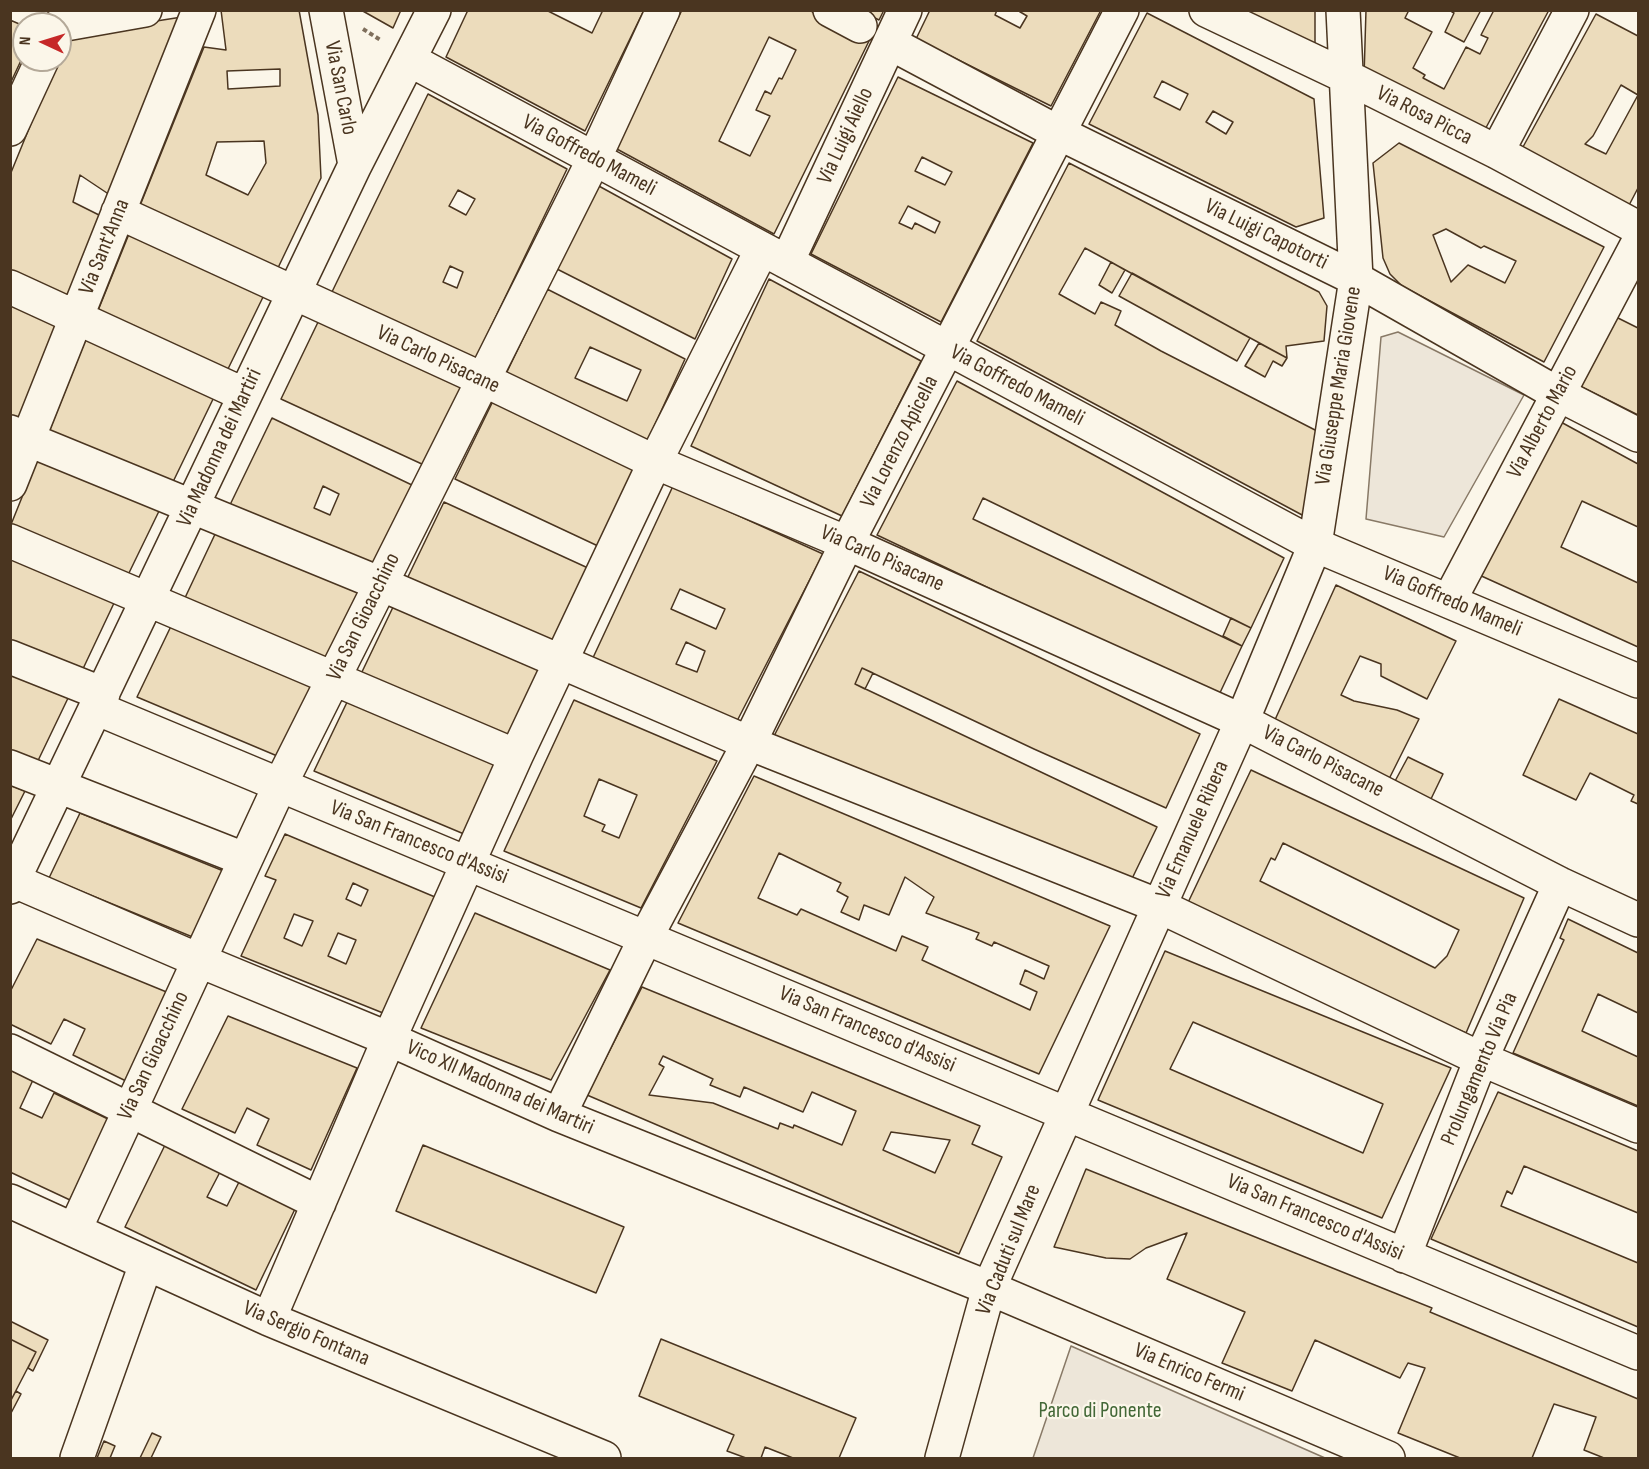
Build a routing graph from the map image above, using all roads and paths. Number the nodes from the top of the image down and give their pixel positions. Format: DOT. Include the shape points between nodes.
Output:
graph roads {
  1 [pos="145,10"];
  2 [pos="199,10"];
  3 [pos="434,10"];
  4 [pos="663,10"];
  5 [pos="830,10"];
  6 [pos="905,10"];
  7 [pos="1122,10"];
  8 [pos="1206,10"];
  9 [pos="1343,10"];
  10 [pos="1572,10"];
  11 [pos="340,17"];
  12 [pos="72,23"];
  13 [pos="860,26"];
  14 [pos="890,43"];
  15 [pos="410,60"];
  16 [pos="36,72"];
  17 [pos="1346,76"];
  18 [pos="10,129"];
  19 [pos="1059,132"];
  20 [pos="1497,152"];
  21 [pos="594,159"];
  22 [pos="355,165"];
  23 [pos="118,212"];
  24 [pos="1638,228"];
  25 [pos="1638,243"];
  26 [pos="775,256"];
  27 [pos="1356,279"];
  28 [pos="10,287"];
  29 [pos="294,294"];
  30 [pos="77,316"];
  31 [pos="948,349"];
  32 [pos="482,379"];
  33 [pos="1558,394"];
  34 [pos="245,395"];
  35 [pos="19,435"];
  36 [pos="1638,435"];
  37 [pos="656,462"];
  38 [pos="10,484"];
  39 [pos="193,506"];
  40 [pos="10,541"];
  41 [pos="847,543"];
  42 [pos="1315,545"];
  43 [pos="381,584"];
  44 [pos="148,599"];
  45 [pos="1449,601"];
  46 [pos="10,657"];
  47 [pos="562,662"];
  48 [pos="334,678"];
  49 [pos="1638,681"];
  50 [pos="99,701"];
  51 [pos="1242,721"];
  52 [pos="749,743"];
  53 [pos="516,756"];
  54 [pos="10,767"];
  55 [pos="279,785"];
  56 [pos="59,786"];
  57 [pos="244,860"];
  58 [pos="469,864"];
  59 [pos="12,882"];
  60 [pos="1560,884"];
  61 [pos="1159,906"];
  62 [pos="1638,920"];
  63 [pos="646,937"];
  64 [pos="198,960"];
  65 [pos="389,1039"];
  66 [pos="10,1052"];
  67 [pos="1481,1059"];
  68 [pos="129,1110"];
  69 [pos="1067,1114"];
  70 [pos="559,1115"];
  71 [pos="1638,1126"];
  72 [pos="10,1201"];
  73 [pos="319,1203"];
  74 [pos="75,1229"];
  75 [pos="1404,1256"];
  76 [pos="146,1264"];
  77 [pos="989,1288"];
  78 [pos="269,1319"];
  79 [pos="1638,1353"];
  80 [pos="77,1458"];
  81 [pos="604,1458"];
  82 [pos="942,1458"];
  83 [pos="1388,1458"];
  1 -- 12 [label="street"];
  2 -- 23 [label="street, Via Sant'Anna"];
  3 -- 15 [label="street, Via Madonna dei Martiri"];
  4 -- 21 [label="street, Via San Gioacchino"];
  5 -- 13 [label="street"];
  6 -- 14 [label="street, Via Luigi Aiello"];
  7 -- 19 [label="street, Via Lorenzo Apicella"];
  8 -- 17 [label="street, Via Rosa Picca"];
  9 -- 17 [label="street, Via Giuseppe Maria Giovene"];
  10 -- 20 [label="street"];
  11 -- 15 [label="path"];
  11 -- 22 [label="street, Via San Carlo"];
  14 -- 19 [label="street, Via Luigi Capotorti"];
  14 -- 26 [label="street, Via Luigi Aiello"];
  15 -- 21 [label="street, Via Goffredo Mameli"];
  15 -- 22 [label="street, Via Madonna dei Martiri"];
  16 -- 18 [label="street"];
  17 -- 20 [label="street, Via Rosa Picca"];
  17 -- 27 [label="street, Via Giuseppe Maria Giovene"];
  19 -- 27 [label="street, Via Luigi Capotorti"];
  19 -- 31 [label="street, Via Lorenzo Apicella"];
  20 -- 24 [label="street, Via Rosa Picca"];
  21 -- 26 [label="street, Via Goffredo Mameli"];
  21 -- 32 [label="street, Via San Gioacchino"];
  22 -- 29 [label="street, Via Madonna dei Martiri"];
  23 -- 29 [label="street, Via Carlo Pisacane"];
  23 -- 30 [label="street, Via Sant'Anna"];
  25 -- 33 [label="street, Via Alberto Mario"];
  26 -- 31 [label="street, Via Goffredo Mameli"];
  26 -- 37 [label="street, Via Luigi Aiello"];
  27 -- 33 [label="street, Via Luigi Capotorti"];
  27 -- 42 [label="street, Via Giuseppe Maria Giovene"];
  28 -- 30 [label="street"];
  29 -- 32 [label="street, Via Carlo Pisacane"];
  29 -- 34 [label="street, Via Madonna dei Martiri"];
  30 -- 34 [label="street"];
  30 -- 35 [label="street, Via Sant'Anna"];
  31 -- 41 [label="street, Via Lorenzo Apicella"];
  31 -- 42 [label="street, Via Goffredo Mameli"];
  32 -- 37 [label="street, Via Carlo Pisacane"];
  32 -- 43 [label="street, Via San Gioacchino"];
  33 -- 36 [label="street, Via Luigi Capotorti"];
  33 -- 45 [label="street, Via Alberto Mario"];
  34 -- 39 [label="street, Via Madonna dei Martiri"];
  35 -- 38 [label="street, Via Sant'Anna"];
  35 -- 39 [label="street"];
  37 -- 41 [label="street, Via Carlo Pisacane"];
  37 -- 47 [label="street, Via Luigi Aiello"];
  39 -- 43 [label="street"];
  39 -- 44 [label="street, Via Madonna dei Martiri"];
  40 -- 44 [label="street"];
  41 -- 51 [label="street, Via Carlo Pisacane"];
  41 -- 52 [label="street, Via Lorenzo Apicella"];
  42 -- 45 [label="street, Via Goffredo Mameli"];
  42 -- 51 [label="street, Via Emanuele Ribera"];
  43 -- 47 [label="street"];
  43 -- 48 [label="street, Via San Gioacchino"];
  44 -- 48 [label="street"];
  44 -- 50 [label="street, Via Madonna dei Martiri"];
  45 -- 49 [label="street, Via Goffredo Mameli"];
  46 -- 50 [label="street, Via San Francesco d'Assisi"];
  47 -- 52 [label="street"];
  47 -- 53 [label="street, Via Luigi Aiello"];
  48 -- 53 [label="street"];
  48 -- 55 [label="street, Via San Gioacchino"];
  50 -- 55 [label="street, Via San Francesco d'Assisi"];
  50 -- 56 [label="street, Via Madonna dei Martiri"];
  51 -- 60 [label="street, Via Carlo Pisacane"];
  51 -- 61 [label="street, Via Emanuele Ribera"];
  52 -- 61 [label="street"];
  52 -- 63 [label="street, Via Lorenzo Apicella"];
  53 -- 58 [label="street, Via Luigi Aiello"];
  54 -- 56 [label="street"];
  55 -- 57 [label="street, Via San Gioacchino"];
  55 -- 58 [label="street, Via San Francesco d'Assisi"];
  56 -- 57 [label="street"];
  56 -- 59 [label="street, Via Madonna dei Martiri"];
  57 -- 64 [label="street, Via San Gioacchino"];
  58 -- 63 [label="street, Via San Francesco d'Assisi"];
  58 -- 65 [label="street, Via Luigi Aiello"];
  59 -- 64 [label="street, Vico XII Madonna dei Martiri"];
  60 -- 62 [label="street, Via Carlo Pisacane"];
  60 -- 67 [label="street, Prolungamento Via Pia"];
  61 -- 67 [label="street"];
  61 -- 69 [label="street, Via Emanuele Ribera"];
  63 -- 69 [label="street, Via San Francesco d'Assisi"];
  63 -- 70 [label="street, Via Lorenzo Apicella"];
  64 -- 65 [label="street, Vico XII Madonna dei Martiri"];
  64 -- 68 [label="street, Via San Gioacchino"];
  65 -- 70 [label="street, Vico XII Madonna dei Martiri"];
  65 -- 73 [label="street, Via Luigi Aiello"];
  66 -- 68 [label="street"];
  67 -- 71 [label="street"];
  67 -- 75 [label="street, Prolungamento Via Pia"];
  68 -- 73 [label="street"];
  68 -- 74 [label="street, Via San Gioacchino"];
  69 -- 75 [label="street, Via San Francesco d'Assisi"];
  69 -- 77 [label="street, Via Caduti sul Mare"];
  70 -- 77 [label="street, Vico XII Madonna dei Martiri"];
  72 -- 74 [label="street, Via Sergio Fontana"];
  73 -- 78 [label="street, Via Luigi Aiello"];
  74 -- 76 [label="street, Via Sergio Fontana"];
  75 -- 79 [label="street, Via San Francesco d'Assisi"];
  76 -- 78 [label="street, Via Sergio Fontana"];
  76 -- 80 [label="street"];
  77 -- 82 [label="street, Via Caduti sul Mare"];
  77 -- 83 [label="street, Via Enrico Fermi"];
  78 -- 81 [label="street, Via Sergio Fontana"];
}
